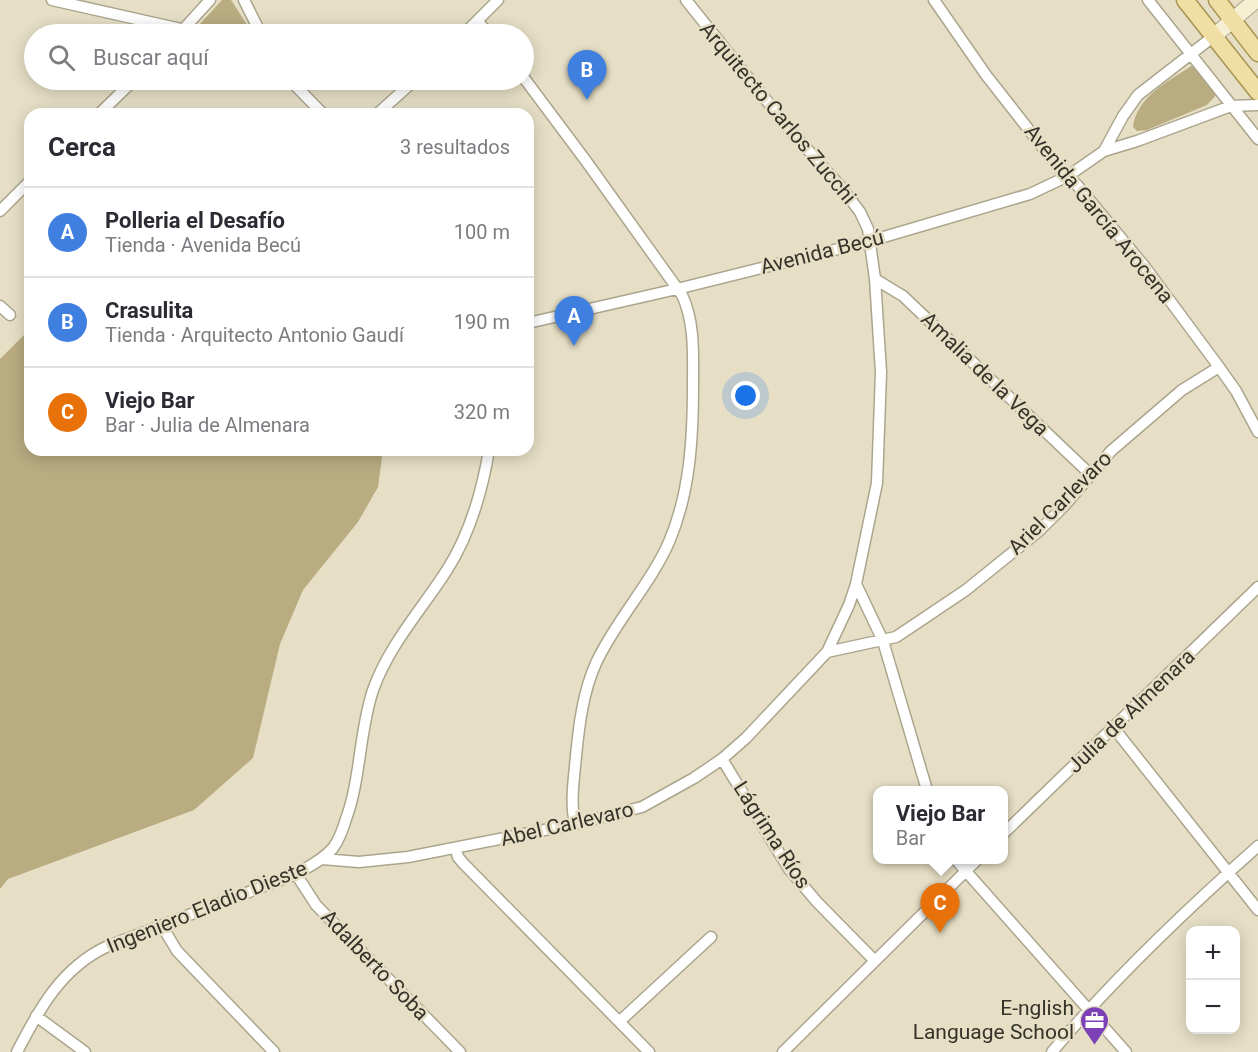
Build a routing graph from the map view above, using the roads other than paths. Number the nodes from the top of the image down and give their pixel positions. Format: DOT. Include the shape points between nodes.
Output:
graph roads {
  1 [pos="52,0"];
  2 [pos="210,0"];
  3 [pos="244,0"];
  4 [pos="498,0"];
  5 [pos="686,0"];
  6 [pos="934,0"];
  7 [pos="1148,0"];
  8 [pos="1185,0"];
  9 [pos="1217,0"];
  10 [pos="1256,0"];
  11 [pos="1234,21"];
  12 [pos="478,22"];
  13 [pos="149,24"];
  14 [pos="188,24"];
  15 [pos="256,24"];
  16 [pos="476,24"];
  17 [pos="1214,36"];
  18 [pos="1258,52"];
  19 [pos="1191,54"];
  20 [pos="124,90"];
  21 [pos="300,90"];
  22 [pos="404,90"];
  23 [pos="533,90"];
  24 [pos="1258,92"];
  25 [pos="1258,105"];
  26 [pos="1231,106"];
  27 [pos="105,108"];
  28 [pos="317,108"];
  29 [pos="384,108"];
  30 [pos="1258,139"];
  31 [pos="1104,151"];
  32 [pos="1068,176"];
  33 [pos="24,188"];
  34 [pos="0,211"];
  35 [pos="870,241"];
  36 [pos="875,279"];
  37 [pos="677,289"];
  38 [pos="0,306"];
  39 [pos="10,315"];
  40 [pos="534,322"];
  41 [pos="1220,367"];
  42 [pos="1258,432"];
  43 [pos="488,456"];
  44 [pos="1090,475"];
  45 [pos="856,585"];
  46 [pos="1258,587"];
  47 [pos="883,641"];
  48 [pos="827,652"];
  49 [pos="1113,727"];
  50 [pos="722,759"];
  51 [pos="926,786"];
  52 [pos="575,824"];
  53 [pos="1008,829"];
  54 [pos="1258,846"];
  55 [pos="456,849"];
  56 [pos="322,859"];
  57 [pos="960,864"];
  58 [pos="972,864"];
  59 [pos="966,870"];
  60 [pos="1228,873"];
  61 [pos="296,874"];
  62 [pos="1258,910"];
  63 [pos="162,926"];
  64 [pos="711,937"];
  65 [pos="875,961"];
  66 [pos="1089,1009"];
  67 [pos="36,1016"];
  68 [pos="620,1021"];
  69 [pos="17,1052"];
  70 [pos="85,1052"];
  71 [pos="274,1052"];
  72 [pos="460,1052"];
  73 [pos="649,1052"];
  74 [pos="783,1052"];
  75 [pos="1052,1052"];
  76 [pos="1126,1052"];
  1 -- 13 [label="street"];
  2 -- 14 [label="street"];
  3 -- 15 [label="street"];
  4 -- 12 [label="street"];
  5 -- 35 [label="street, Arquitecto Carlos Zucchi" via="784,123 842,188 860,212"];
  6 -- 32 [label="street, Avenida García Arocena" via="986,75"];
  7 -- 19 [label="street"];
  8 -- 17 [label="main road"];
  9 -- 11 [label="main road"];
  10 -- 11 [label="street"];
  11 -- 17 [label="street"];
  11 -- 18 [label="main road"];
  12 -- 16 [label="street"];
  17 -- 19 [label="street, Avenida Becú"];
  17 -- 24 [label="main road"];
  19 -- 26 [label="street"];
  19 -- 31 [label="street, Avenida Becú" via="1138,95"];
  20 -- 27 [label="street"];
  21 -- 28 [label="street"];
  22 -- 29 [label="street"];
  23 -- 37 [label="street"];
  25 -- 26 [label="street, Avenida Becú"];
  26 -- 30 [label="street"];
  26 -- 31 [label="street, Avenida Becú"];
  31 -- 32 [label="street, Avenida Becú"];
  32 -- 35 [label="street, Avenida Becú" via="1004,203"];
  32 -- 41 [label="street, Avenida García Arocena" via="1145,267"];
  33 -- 34 [label="street"];
  35 -- 36 [label="street, Arquitecto Carlos Zucchi"];
  35 -- 37 [label="street, Avenida Becú"];
  36 -- 44 [label="street, Amalia de la Vega" via="903,296"];
  36 -- 45 [label="street, Arquitecto Carlos Zucchi" via="881,372 877,483"];
  37 -- 40 [label="street, Avenida Becú"];
  37 -- 52 [label="street" via="688,310 691,340 693,414 688,474 669,542 596,663 586,692 573,788"];
  38 -- 39 [label="street"];
  41 -- 42 [label="street, Avenida García Arocena"];
  41 -- 44 [label="street, Ariel Carlevaro" via="1182,390"];
  43 -- 56 [label="street, Ingeniero Eladio Dieste" via="461,546 380,672 348,815 333,848"];
  44 -- 47 [label="street, Ariel Carlevaro" via="1038,531 966,590 896,637"];
  45 -- 47 [label="street"];
  45 -- 48 [label="street, Arquitecto Carlos Zucchi"];
  46 -- 49 [label="street, Julia de Almenara"];
  47 -- 48 [label="street, Ariel Carlevaro"];
  47 -- 51 [label="street"];
  48 -- 50 [label="street, Abel Carlevaro"];
  49 -- 53 [label="street, Julia de Almenara"];
  49 -- 60 [label="street"];
  50 -- 52 [label="street, Abel Carlevaro" via="642,807"];
  50 -- 65 [label="street, Lágrima Ríos" via="789,869"];
  52 -- 55 [label="street, Abel Carlevaro"];
  54 -- 60 [label="street"];
  55 -- 56 [label="street, Abel Carlevaro" via="359,862"];
  55 -- 68 [label="street" via="463,863"];
  56 -- 61 [label="street, Ingeniero Eladio Dieste"];
  57 -- 59 [label="street"];
  58 -- 59 [label="street"];
  59 -- 65 [label="street"];
  59 -- 66 [label="street"];
  60 -- 62 [label="street"];
  60 -- 66 [label="street"];
  61 -- 63 [label="street, Ingeniero Eladio Dieste"];
  61 -- 72 [label="street, Adalberto Soba" via="316,905"];
  63 -- 67 [label="street, Ingeniero Eladio Dieste" via="85,959 60,981"];
  63 -- 71 [label="street" via="177,951"];
  64 -- 68 [label="street"];
  65 -- 74 [label="street"];
  66 -- 75 [label="street"];
  66 -- 76 [label="street"];
  67 -- 69 [label="street, Ingeniero Eladio Dieste"];
  67 -- 70 [label="street"];
  68 -- 73 [label="street"];
}
